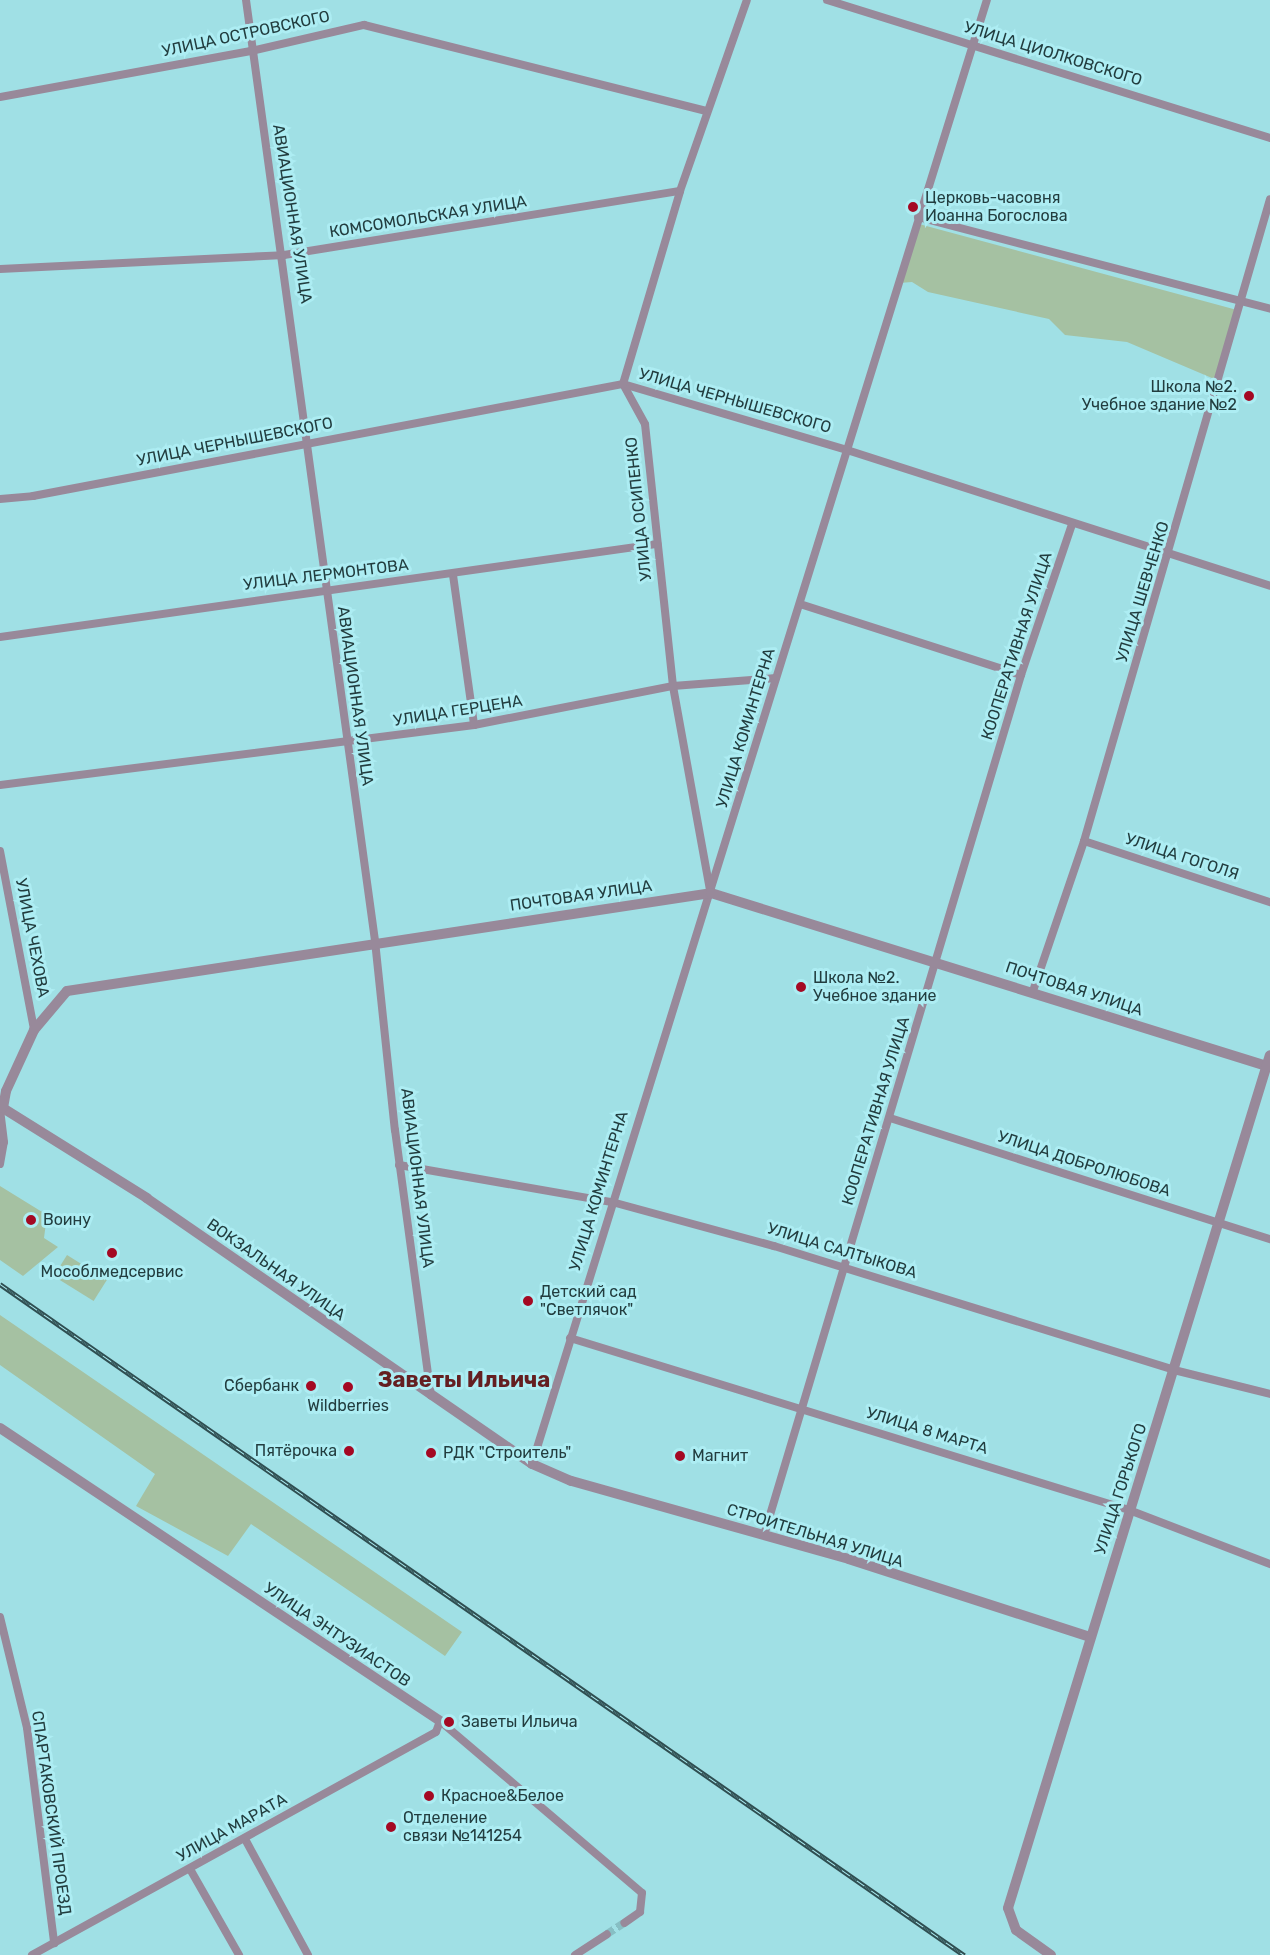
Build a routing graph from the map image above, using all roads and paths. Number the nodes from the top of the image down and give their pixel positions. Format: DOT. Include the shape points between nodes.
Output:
graph roads {
  1 [pos="246,0"];
  2 [pos="747,0"];
  3 [pos="827,0"];
  4 [pos="987,0"];
  5 [pos="972,45"];
  6 [pos="251,51"];
  7 [pos="0,97"];
  8 [pos="706,111"];
  9 [pos="1270,138"];
  10 [pos="680,191"];
  11 [pos="1270,199"];
  12 [pos="918,217"];
  13 [pos="284,255"];
  14 [pos="0,269"];
  15 [pos="1243,302"];
  16 [pos="1270,309"];
  17 [pos="623,384"];
  18 [pos="308,443"];
  19 [pos="847,450"];
  20 [pos="0,499"];
  21 [pos="1072,524"];
  22 [pos="657,544"];
  23 [pos="1169,557"];
  24 [pos="453,575"];
  25 [pos="1270,586"];
  26 [pos="325,589"];
  27 [pos="800,604"];
  28 [pos="0,637"];
  29 [pos="1022,675"];
  30 [pos="776,678"];
  31 [pos="673,686"];
  32 [pos="474,725"];
  33 [pos="347,743"];
  34 [pos="0,785"];
  35 [pos="1084,841"];
  36 [pos="0,851"];
  37 [pos="711,893"];
  38 [pos="1270,902"];
  39 [pos="375,941"];
  40 [pos="936,961"];
  41 [pos="1033,991"];
  42 [pos="34,1030"];
  43 [pos="1269,1063"];
  44 [pos="2,1108"];
  45 [pos="890,1118"];
  46 [pos="0,1164"];
  47 [pos="399,1165"];
  48 [pos="612,1202"];
  49 [pos="1218,1222"];
  50 [pos="1270,1239"];
  51 [pos="844,1267"];
  52 [pos="570,1338"];
  53 [pos="1174,1370"];
  54 [pos="1270,1394"];
  55 [pos="431,1397"];
  56 [pos="803,1409"];
  57 [pos="0,1428"];
  58 [pos="532,1464"];
  59 [pos="1129,1510"];
  60 [pos="764,1535"];
  61 [pos="1270,1564"];
  62 [pos="0,1617"];
  63 [pos="1090,1637"];
  64 [pos="440,1721"];
  65 [pos="245,1839"];
  66 [pos="190,1869"];
  67 [pos="624,1923"];
  68 [pos="607,1934"];
  69 [pos="54,1943"];
  70 [pos="32,1955"];
  71 [pos="239,1955"];
  72 [pos="308,1955"];
  73 [pos="575,1955"];
  74 [pos="1051,1955"];
  1 -- 6 [label="street, АВИАЦИОННАЯ УЛИЦА"];
  2 -- 8 [label="street"];
  3 -- 5 [label="street, УЛИЦА ЦИОЛКОВСКОГО"];
  4 -- 5 [label="street, УЛИЦА КОМИНТЕРНА"];
  5 -- 9 [label="street, УЛИЦА ЦИОЛКОВСКОГО"];
  5 -- 12 [label="street, УЛИЦА КОМИНТЕРНА"];
  6 -- 7 [label="street, УЛИЦА ОСТРОВСКОГО"];
  6 -- 8 [label="street, УЛИЦА ОСТРОВСКОГО" via="364,25"];
  6 -- 13 [label="street, АВИАЦИОННАЯ УЛИЦА"];
  8 -- 10 [label="street"];
  10 -- 13 [label="street, КОМСОМОЛЬСКАЯ УЛИЦА"];
  10 -- 17 [label="street"];
  11 -- 15 [label="street, УЛИЦА ШЕВЧЕНКО"];
  12 -- 15 [label="street"];
  12 -- 19 [label="street, УЛИЦА КОМИНТЕРНА"];
  13 -- 14 [label="street, КОМСОМОЛЬСКАЯ УЛИЦА"];
  13 -- 18 [label="street, АВИАЦИОННАЯ УЛИЦА"];
  15 -- 16 [label="street"];
  15 -- 23 [label="street, УЛИЦА ШЕВЧЕНКО"];
  17 -- 18 [label="street, УЛИЦА ЧЕРНЫШЕВСКОГО"];
  17 -- 19 [label="street, УЛИЦА ЧЕРНЫШЕВСКОГО"];
  17 -- 22 [label="street, УЛИЦА ОСИПЕНКО" via="645,424"];
  18 -- 20 [label="street, УЛИЦА ЧЕРНЫШЕВСКОГО"];
  18 -- 26 [label="street, АВИАЦИОННАЯ УЛИЦА"];
  19 -- 21 [label="street, УЛИЦА ЧЕРНЫШЕВСКОГО"];
  19 -- 27 [label="street, УЛИЦА КОМИНТЕРНА"];
  21 -- 23 [label="street, УЛИЦА ЧЕРНЫШЕВСКОГО"];
  21 -- 29 [label="street, КООПЕРАТИВНАЯ УЛИЦА"];
  22 -- 24 [label="street, УЛИЦА ЛЕРМОНТОВА"];
  22 -- 31 [label="street, УЛИЦА ОСИПЕНКО"];
  23 -- 25 [label="street, УЛИЦА ЧЕРНЫШЕВСКОГО"];
  23 -- 35 [label="street, УЛИЦА ШЕВЧЕНКО"];
  24 -- 26 [label="street, УЛИЦА ЛЕРМОНТОВА"];
  24 -- 32 [label="street"];
  26 -- 28 [label="street, УЛИЦА ЛЕРМОНТОВА"];
  26 -- 33 [label="street, АВИАЦИОННАЯ УЛИЦА"];
  27 -- 29 [label="street"];
  27 -- 30 [label="street, УЛИЦА КОМИНТЕРНА"];
  29 -- 40 [label="street, КООПЕРАТИВНАЯ УЛИЦА"];
  30 -- 31 [label="street, УЛИЦА ГЕРЦЕНА"];
  30 -- 37 [label="street, УЛИЦА КОМИНТЕРНА"];
  31 -- 32 [label="street, УЛИЦА ГЕРЦЕНА"];
  31 -- 37 [label="street, УЛИЦА ОСИПЕНКО"];
  32 -- 33 [label="street, УЛИЦА ГЕРЦЕНА"];
  33 -- 34 [label="street, УЛИЦА ГЕРЦЕНА"];
  33 -- 39 [label="street, АВИАЦИОННАЯ УЛИЦА"];
  35 -- 38 [label="street, УЛИЦА ГОГОЛЯ"];
  35 -- 41 [label="street, УЛИЦА ШЕВЧЕНКО"];
  36 -- 42 [label="street, УЛИЦА ЧЕХОВА"];
  37 -- 39 [label="street, ПОЧТОВАЯ УЛИЦА"];
  37 -- 40 [label="street, ПОЧТОВАЯ УЛИЦА"];
  37 -- 48 [label="street, УЛИЦА КОМИНТЕРНА"];
  39 -- 42 [label="street, ПОЧТОВАЯ УЛИЦА" via="67,991"];
  39 -- 47 [label="street, АВИАЦИОННАЯ УЛИЦА"];
  40 -- 41 [label="street, ПОЧТОВАЯ УЛИЦА"];
  40 -- 45 [label="street, КООПЕРАТИВНАЯ УЛИЦА"];
  41 -- 43 [label="street, ПОЧТОВАЯ УЛИЦА"];
  42 -- 44 [label="street, ПОЧТОВАЯ УЛИЦА"];
  43 -- 49 [label="street, УЛИЦА ГОРЬКОГО"];
  44 -- 46 [label="street, ПОЧТОВАЯ УЛИЦА"];
  44 -- 55 [label="street, ВОКЗАЛЬНАЯ УЛИЦА" via="147,1198"];
  45 -- 49 [label="street, УЛИЦА ДОБРОЛЮБОВА"];
  45 -- 51 [label="street, КООПЕРАТИВНАЯ УЛИЦА"];
  47 -- 48 [label="street, УЛИЦА САЛТЫКОВА"];
  47 -- 55 [label="street, АВИАЦИОННАЯ УЛИЦА"];
  48 -- 51 [label="street, УЛИЦА САЛТЫКОВА"];
  48 -- 52 [label="street, УЛИЦА КОМИНТЕРНА"];
  49 -- 50 [label="street, УЛИЦА ДОБРОЛЮБОВА"];
  49 -- 53 [label="street, УЛИЦА ГОРЬКОГО"];
  51 -- 53 [label="street, УЛИЦА САЛТЫКОВА"];
  51 -- 56 [label="street, КООПЕРАТИВНАЯ УЛИЦА"];
  52 -- 56 [label="street, УЛИЦА 8 МАРТА"];
  52 -- 58 [label="street, УЛИЦА КОМИНТЕРНА"];
  53 -- 54 [label="street, УЛИЦА САЛТЫКОВА"];
  53 -- 59 [label="street, УЛИЦА ГОРЬКОГО"];
  55 -- 58 [label="street, ВОКЗАЛЬНАЯ УЛИЦА"];
  56 -- 59 [label="street, УЛИЦА 8 МАРТА"];
  56 -- 60 [label="street, КООПЕРАТИВНАЯ УЛИЦА"];
  57 -- 64 [label="street, УЛИЦА ЭНТУЗИАСТОВ"];
  58 -- 60 [label="street, СТРОИТЕЛЬНАЯ УЛИЦА" via="572,1481"];
  59 -- 61 [label="street, УЛИЦА 8 МАРТА"];
  59 -- 63 [label="street, УЛИЦА ГОРЬКОГО"];
  60 -- 63 [label="street, СТРОИТЕЛЬНАЯ УЛИЦА"];
  62 -- 69 [label="street, СПАРТАКОВСКИЙ ПРОЕЗД" via="27,1728"];
  63 -- 74 [label="street, УЛИЦА ГОРЬКОГО" via="1008,1908 1016,1930"];
  64 -- 65 [label="street, УЛИЦА МАРАТА" via="436,1732"];
  64 -- 67 [label="street, УЛИЦА ЭНТУЗИАСТОВ" via="643,1895 640,1912"];
  65 -- 66 [label="street, УЛИЦА МАРАТА"];
  65 -- 72 [label="street"];
  66 -- 69 [label="street, УЛИЦА МАРАТА"];
  66 -- 71 [label="street"];
  68 -- 73 [label="street"];
  69 -- 70 [label="street, УЛИЦА МАРАТА"];
}
